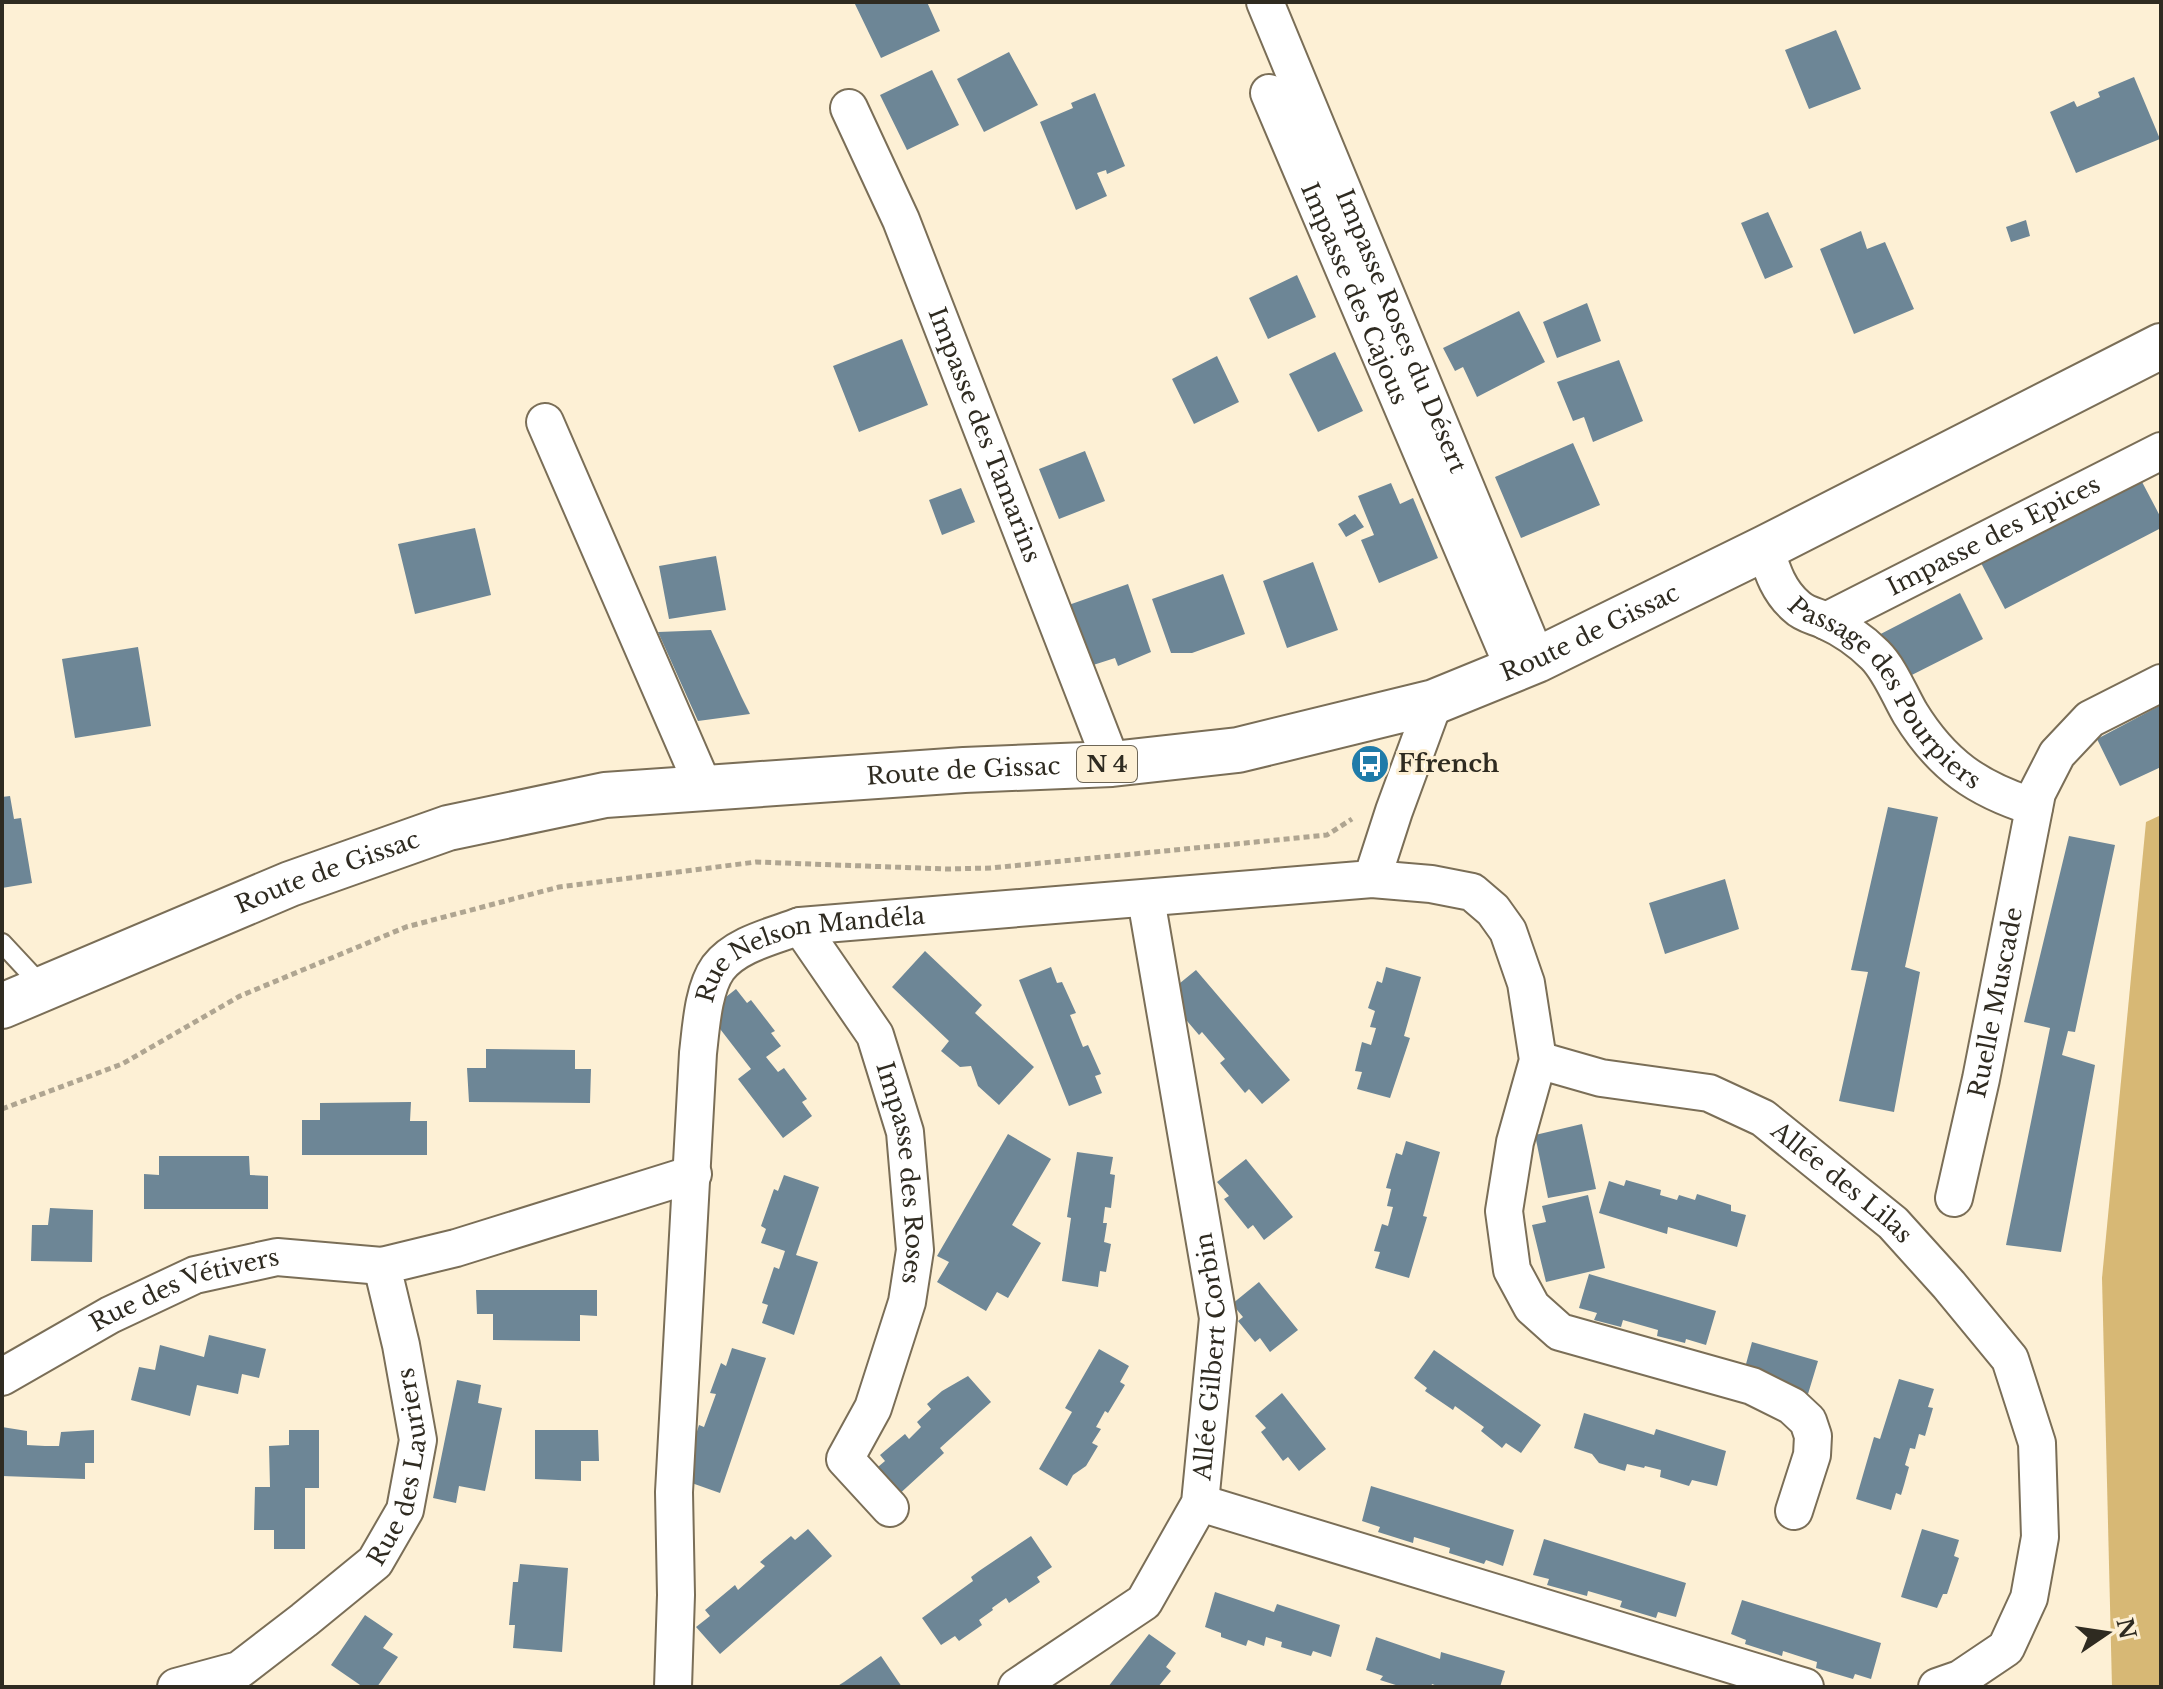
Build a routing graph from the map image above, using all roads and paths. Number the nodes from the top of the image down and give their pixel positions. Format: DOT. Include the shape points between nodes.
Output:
graph roads {
  1 [pos="1265,2"];
  2 [pos="1269,93"];
  3 [pos="849,108"];
  4 [pos="2161,346"];
  5 [pos="545,422"];
  6 [pos="2161,451"];
  7 [pos="1765,548"];
  8 [pos="1826,621"];
  9 [pos="1526,665"];
  10 [pos="2161,683"];
  11 [pos="1434,702"];
  12 [pos="1112,764"];
  13 [pos="704,788"];
  14 [pos="2034,807"];
  15 [pos="1394,811"];
  16 [pos="1372,879"];
  17 [pos="1146,899"];
  18 [pos="800,926"];
  19 [pos="2,943"];
  20 [pos="43,987"];
  21 [pos="2,1006"];
  22 [pos="1538,1060"];
  23 [pos="2,1109"];
  24 [pos="693,1174"];
  25 [pos="1954,1198"];
  26 [pos="382,1266"];
  27 [pos="2,1377"];
  28 [pos="1200,1503"];
  29 [pos="890,1508"];
  30 [pos="1794,1511"];
  31 [pos="176,1687"];
  32 [pos="673,1687"];
  33 [pos="1017,1687"];
  34 [pos="1805,1687"];
  35 [pos="1937,1687"];
  1 -- 9 [label="street, Impasse Roses du Désert"];
  2 -- 9 [label="street, Impasse des Cajous"];
  3 -- 12 [label="street, Impasse des Tamarins" via="901,220"];
  4 -- 7 [label="main road, Route de Gissac / N 4"];
  5 -- 13 [label="street"];
  6 -- 8 [label="street, Impasse des Epices"];
  7 -- 8 [label="street, Passage des Pourpiers" via="1775,580 1788,598"];
  7 -- 9 [label="main road, Route de Gissac / N 4"];
  8 -- 14 [label="street, Passage des Pourpiers" via="1854,636 1878,658 1922,731 1946,759 1973,782"];
  9 -- 11 [label="main road, Route de Gissac / N 4"];
  10 -- 14 [label="street, Ruelle Muscade" via="2090,719 2057,754"];
  11 -- 12 [label="main road, Route de Gissac / N 4" via="1238,750"];
  11 -- 15 [label="street"];
  12 -- 13 [label="main road, Route de Gissac / N 4"];
  13 -- 20 [label="main road, Route de Gissac / N 4" via="605,795 448,828 290,884"];
  14 -- 25 [label="street, Ruelle Muscade"];
  15 -- 16 [label="street"];
  15 -- 23 [label="path" via="1360,814 1327,835 991,868 756,862 559,887 406,927 240,996 122,1064"];
  16 -- 17 [label="street, Rue Nelson Mandéla"];
  16 -- 22 [label="street" via="1472,892 1493,910 1508,931 1526,983"];
  17 -- 18 [label="street, Rue Nelson Mandéla"];
  17 -- 28 [label="street, Allée Gilbert Corbin" via="1218,1318"];
  18 -- 24 [label="street, Rue Nelson Mandéla" via="745,947 718,968 704,1003"];
  18 -- 29 [label="street, Impasse des Roses" via="875,1035 905,1132 915,1250 907,1302 873,1408 845,1459"];
  19 -- 20 [label="lane"];
  20 -- 21 [label="main road, Route de Gissac / N 4"];
  22 -- 30 [label="street" via="1515,1142 1504,1211 1512,1270 1532,1307 1560,1332 1752,1386 1792,1406 1808,1421 1813,1436"];
  22 -- 35 [label="street, Allée des Lilas" via="1601,1078 1709,1093 1763,1118 1893,1223 2010,1359 2037,1443 2040,1537 2029,1598 2006,1648 1960,1679"];
  24 -- 26 [label="street"];
  24 -- 32 [label="street, Rue Nelson Mandéla" via="674,1492"];
  26 -- 27 [label="street, Rue des Vétivers" via="277,1257 195,1275 110,1315"];
  26 -- 31 [label="street, Rue des Lauriers" via="418,1440 405,1510 375,1562 239,1670"];
  28 -- 33 [label="street, Allée Gilbert Corbin" via="1144,1602"];
  28 -- 34 [label="street"];
}
